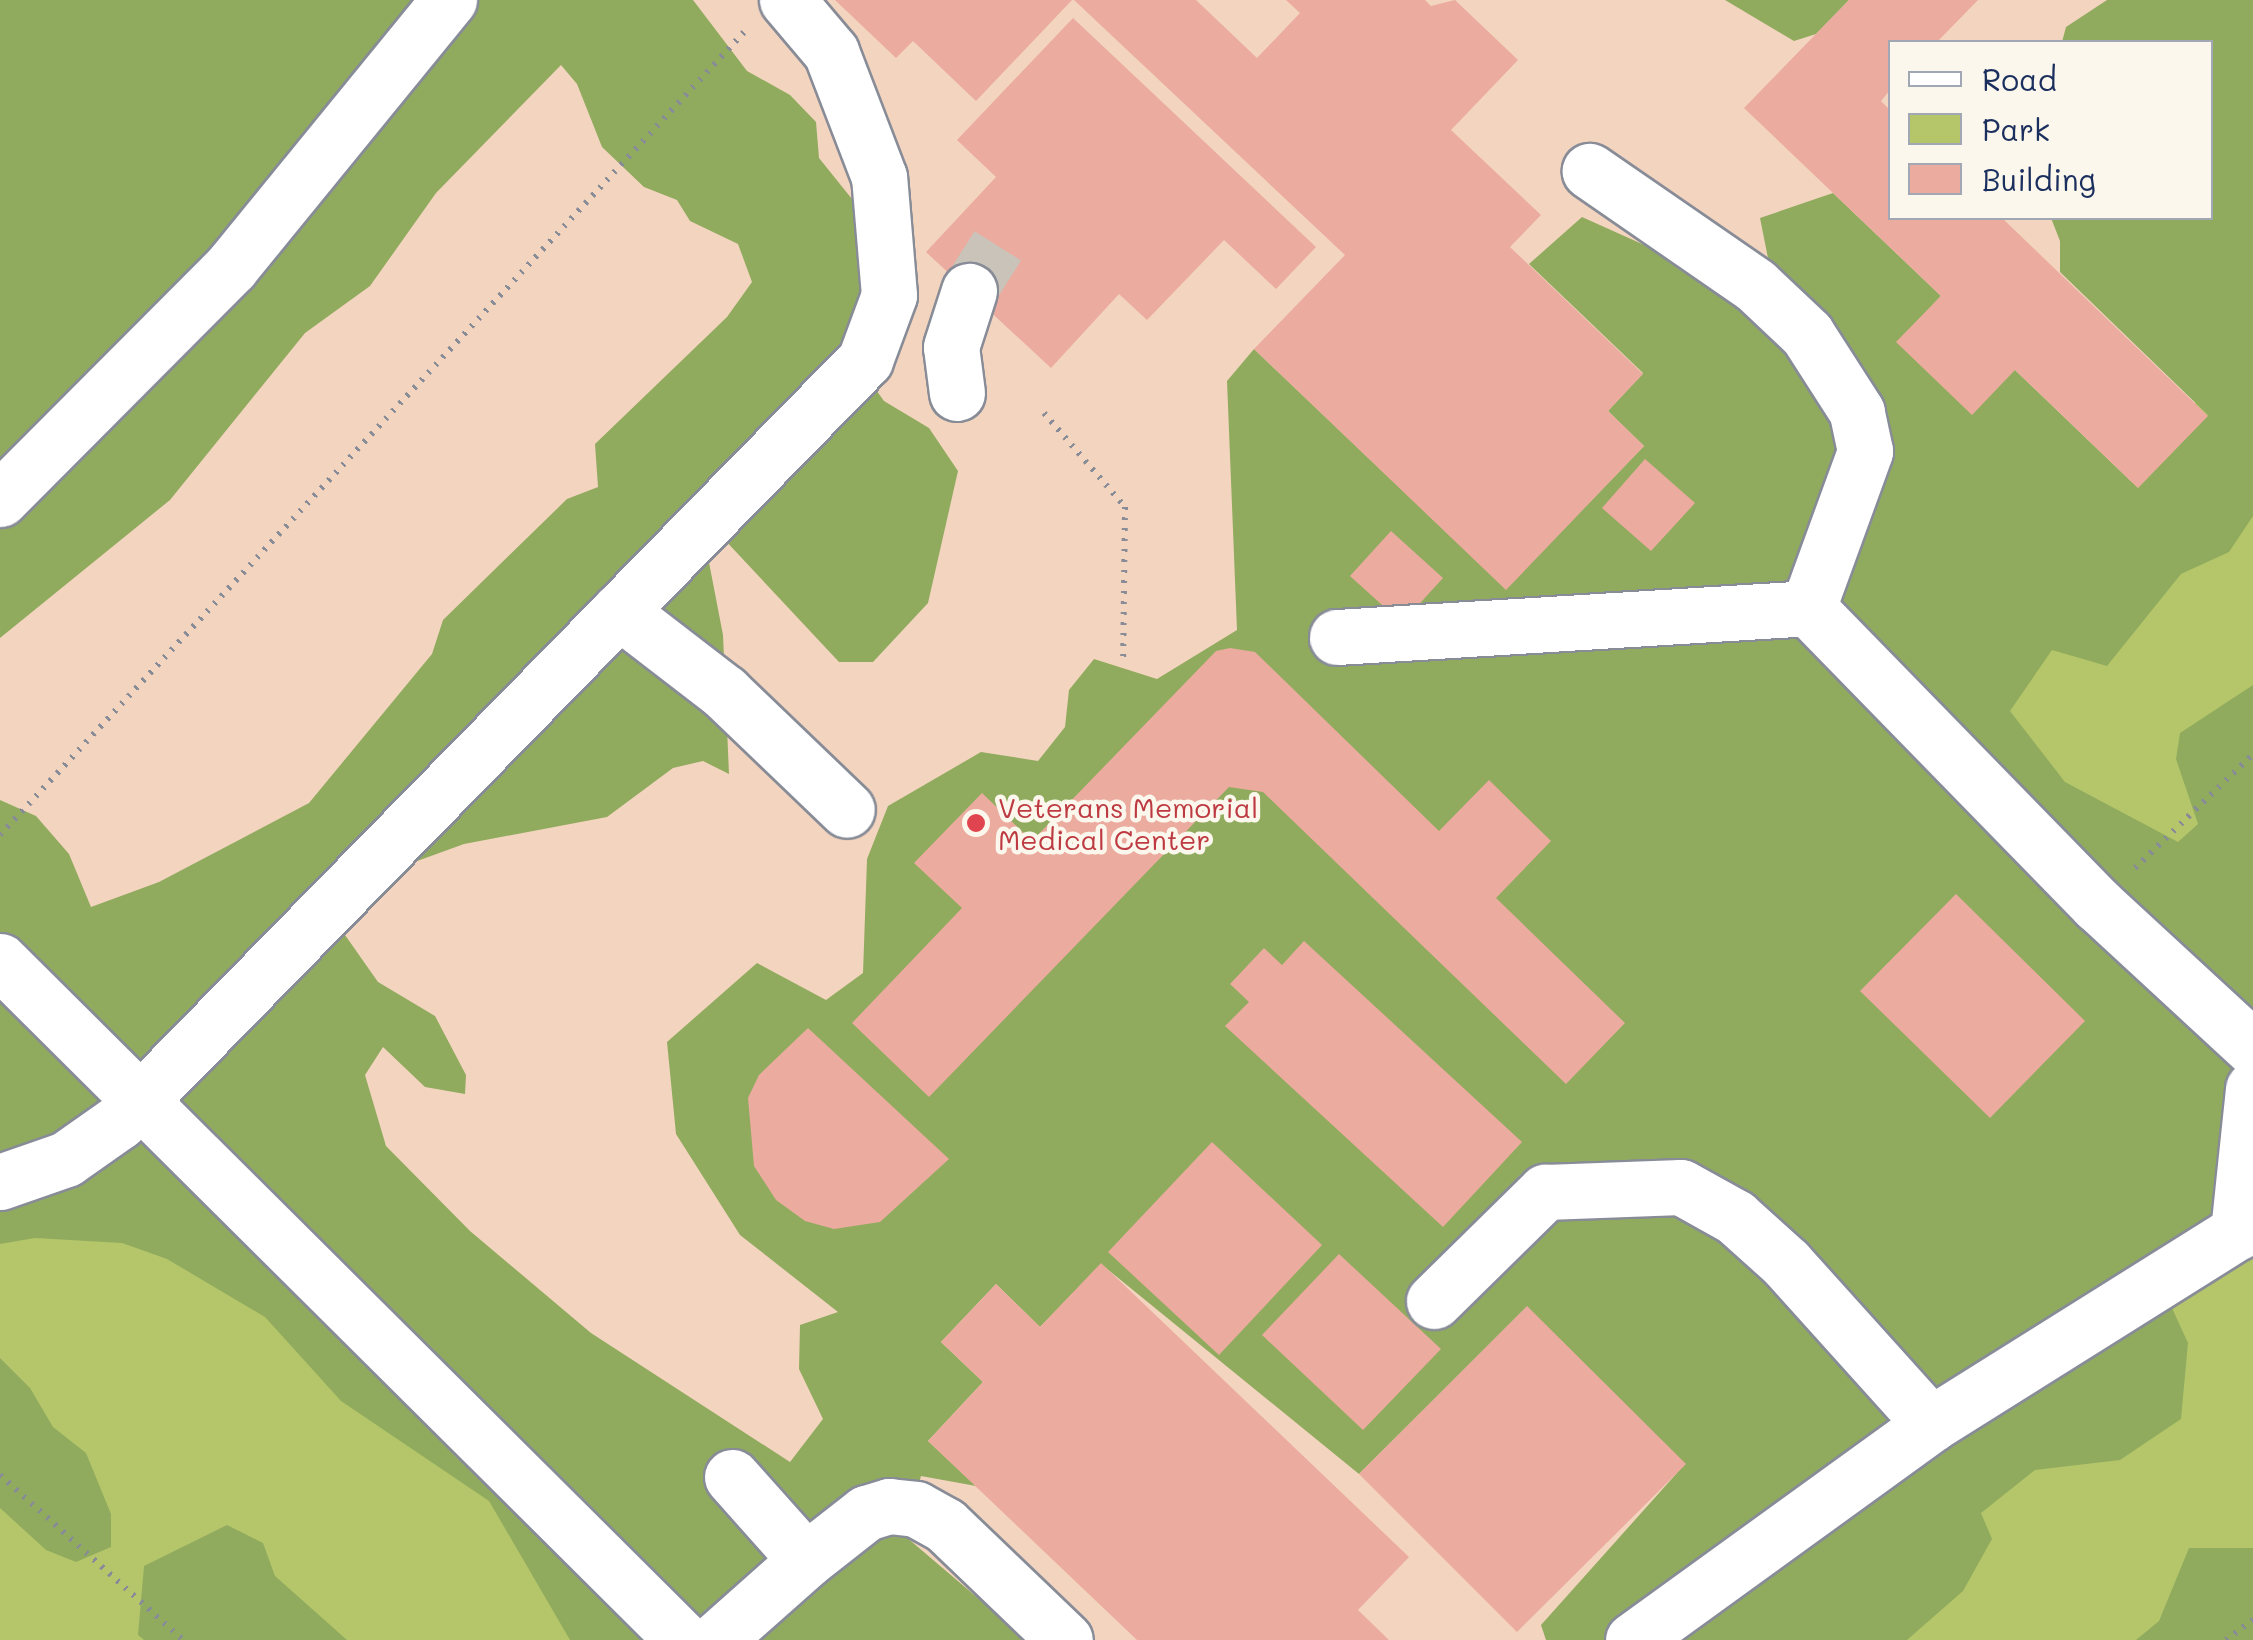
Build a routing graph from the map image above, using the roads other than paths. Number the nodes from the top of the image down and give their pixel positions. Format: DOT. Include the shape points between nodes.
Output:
graph roads {
  1 [pos="450,0"];
  2 [pos="774,7"];
  3 [pos="1590,171"];
  4 [pos="969,291"];
  5 [pos="957,393"];
  6 [pos="0,500"];
  7 [pos="1808,608"];
  8 [pos="619,611"];
  9 [pos="1337,636"];
  10 [pos="847,810"];
  11 [pos="0,960"];
  12 [pos="2253,1048"];
  13 [pos="2253,1090"];
  14 [pos="142,1099"];
  15 [pos="0,1182"];
  16 [pos="2246,1227"];
  17 [pos="1434,1301"];
  18 [pos="1932,1424"];
  19 [pos="732,1477"];
  20 [pos="806,1560"];
  21 [pos="683,1640"];
  22 [pos="716,1640"];
  23 [pos="1065,1640"];
  24 [pos="1633,1640"];
  1 -- 6 [label="lane" via="231,267"];
  2 -- 8 [label="lane" via="831,52 856,106 879,177 889,295 865,360"];
  3 -- 7 [label="lane" via="1755,285 1808,334 1856,412 1865,451"];
  4 -- 5 [label="lane" via="951,347"];
  7 -- 9 [label="lane"];
  7 -- 12 [label="lane" via="2097,904"];
  8 -- 10 [label="lane" via="724,692"];
  8 -- 14 [label="lane"];
  11 -- 14 [label="lane"];
  13 -- 16 [label="lane"];
  14 -- 15 [label="lane" via="66,1159"];
  14 -- 21 [label="lane"];
  16 -- 18 [label="lane"];
  17 -- 18 [label="lane" via="1545,1192 1681,1187 1735,1217 1786,1262"];
  18 -- 24 [label="lane"];
  19 -- 20 [label="lane"];
  20 -- 22 [label="lane"];
  20 -- 23 [label="lane" via="866,1514 889,1506 916,1508 945,1525"];
}
